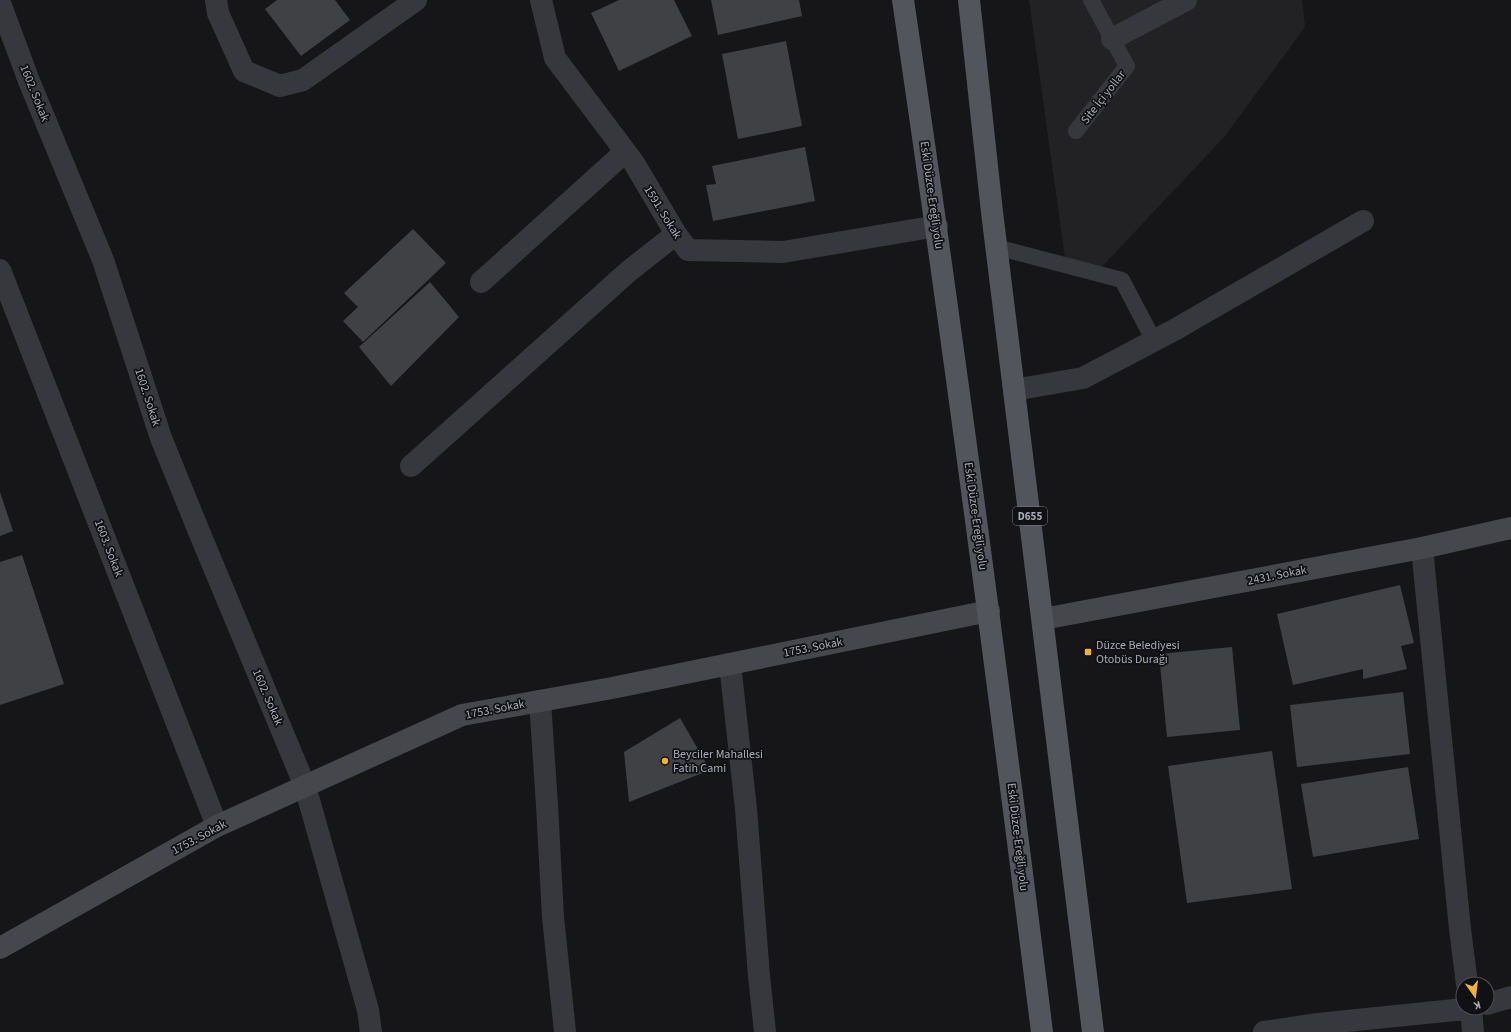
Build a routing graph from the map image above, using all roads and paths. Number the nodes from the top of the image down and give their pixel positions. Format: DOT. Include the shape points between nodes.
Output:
graph roads {
  1 [pos="216,0"];
  2 [pos="416,0"];
  3 [pos="541,0"];
  4 [pos="903,0"];
  5 [pos="970,0"];
  6 [pos="1091,0"];
  7 [pos="1186,0"];
  8 [pos="0,4"];
  9 [pos="1112,39"];
  10 [pos="1076,131"];
  11 [pos="625,152"];
  12 [pos="1363,221"];
  13 [pos="937,226"];
  14 [pos="676,234"];
  15 [pos="996,247"];
  16 [pos="0,270"];
  17 [pos="481,282"];
  18 [pos="1154,341"];
  19 [pos="1014,390"];
  20 [pos="411,466"];
  21 [pos="1511,528"];
  22 [pos="1422,548"];
  23 [pos="989,611"];
  24 [pos="1043,619"];
  25 [pos="730,664"];
  26 [pos="540,701"];
  27 [pos="305,786"];
  28 [pos="217,826"];
  29 [pos="0,948"];
  30 [pos="1466,976"];
  31 [pos="1511,997"];
  32 [pos="1495,1001"];
  33 [pos="1455,1009"];
  34 [pos="1474,1016"];
  35 [pos="371,1032"];
  36 [pos="565,1032"];
  37 [pos="765,1032"];
  38 [pos="1042,1032"];
  39 [pos="1093,1032"];
  40 [pos="1264,1032"];
  41 [pos="1473,1032"];
  1 -- 2 [label="street" via="218,13 244,71 280,86 303,80"];
  3 -- 11 [label="street, 1591. Sokak" via="555,58"];
  4 -- 13 [label="main road, Eski Düzce-Ereğli yolu"];
  5 -- 15 [label="main road, D655"];
  6 -- 9 [label="lane, Site İçi yollar"];
  7 -- 9 [label="street"];
  8 -- 27 [label="street, 1602. Sokak" via="103,260 161,438"];
  9 -- 10 [label="lane, Site İçi yollar" via="1127,66"];
  11 -- 14 [label="street, 1591. Sokak"];
  11 -- 17 [label="street"];
  12 -- 18 [label="street"];
  13 -- 14 [label="street, 1591. Sokak" via="783,252 688,250"];
  13 -- 23 [label="main road, Eski Düzce-Ereğli yolu"];
  14 -- 20 [label="street" via="629,271"];
  15 -- 18 [label="lane" via="1122,280"];
  15 -- 19 [label="main road, D655"];
  16 -- 28 [label="street, 1603. Sokak"];
  18 -- 19 [label="street" via="1083,378"];
  19 -- 24 [label="main road, D655"];
  21 -- 22 [label="street, 2431. Sokak"];
  22 -- 24 [label="street, 2431. Sokak"];
  22 -- 30 [label="street"];
  23 -- 25 [label="street, 1753. Sokak"];
  23 -- 38 [label="main road, Eski Düzce-Ereğli yolu"];
  24 -- 39 [label="main road, D655"];
  25 -- 26 [label="street, 1753. Sokak"];
  25 -- 37 [label="street" via="746,809"];
  26 -- 27 [label="street, 1753. Sokak" via="462,715"];
  26 -- 36 [label="street" via="553,917"];
  27 -- 28 [label="street, 1753. Sokak"];
  27 -- 35 [label="street, 1602. Sokak" via="368,1010"];
  28 -- 29 [label="street, 1753. Sokak"];
  31 -- 32 [label="street"];
  33 -- 40 [label="street"];
  34 -- 41 [label="street"];
}
